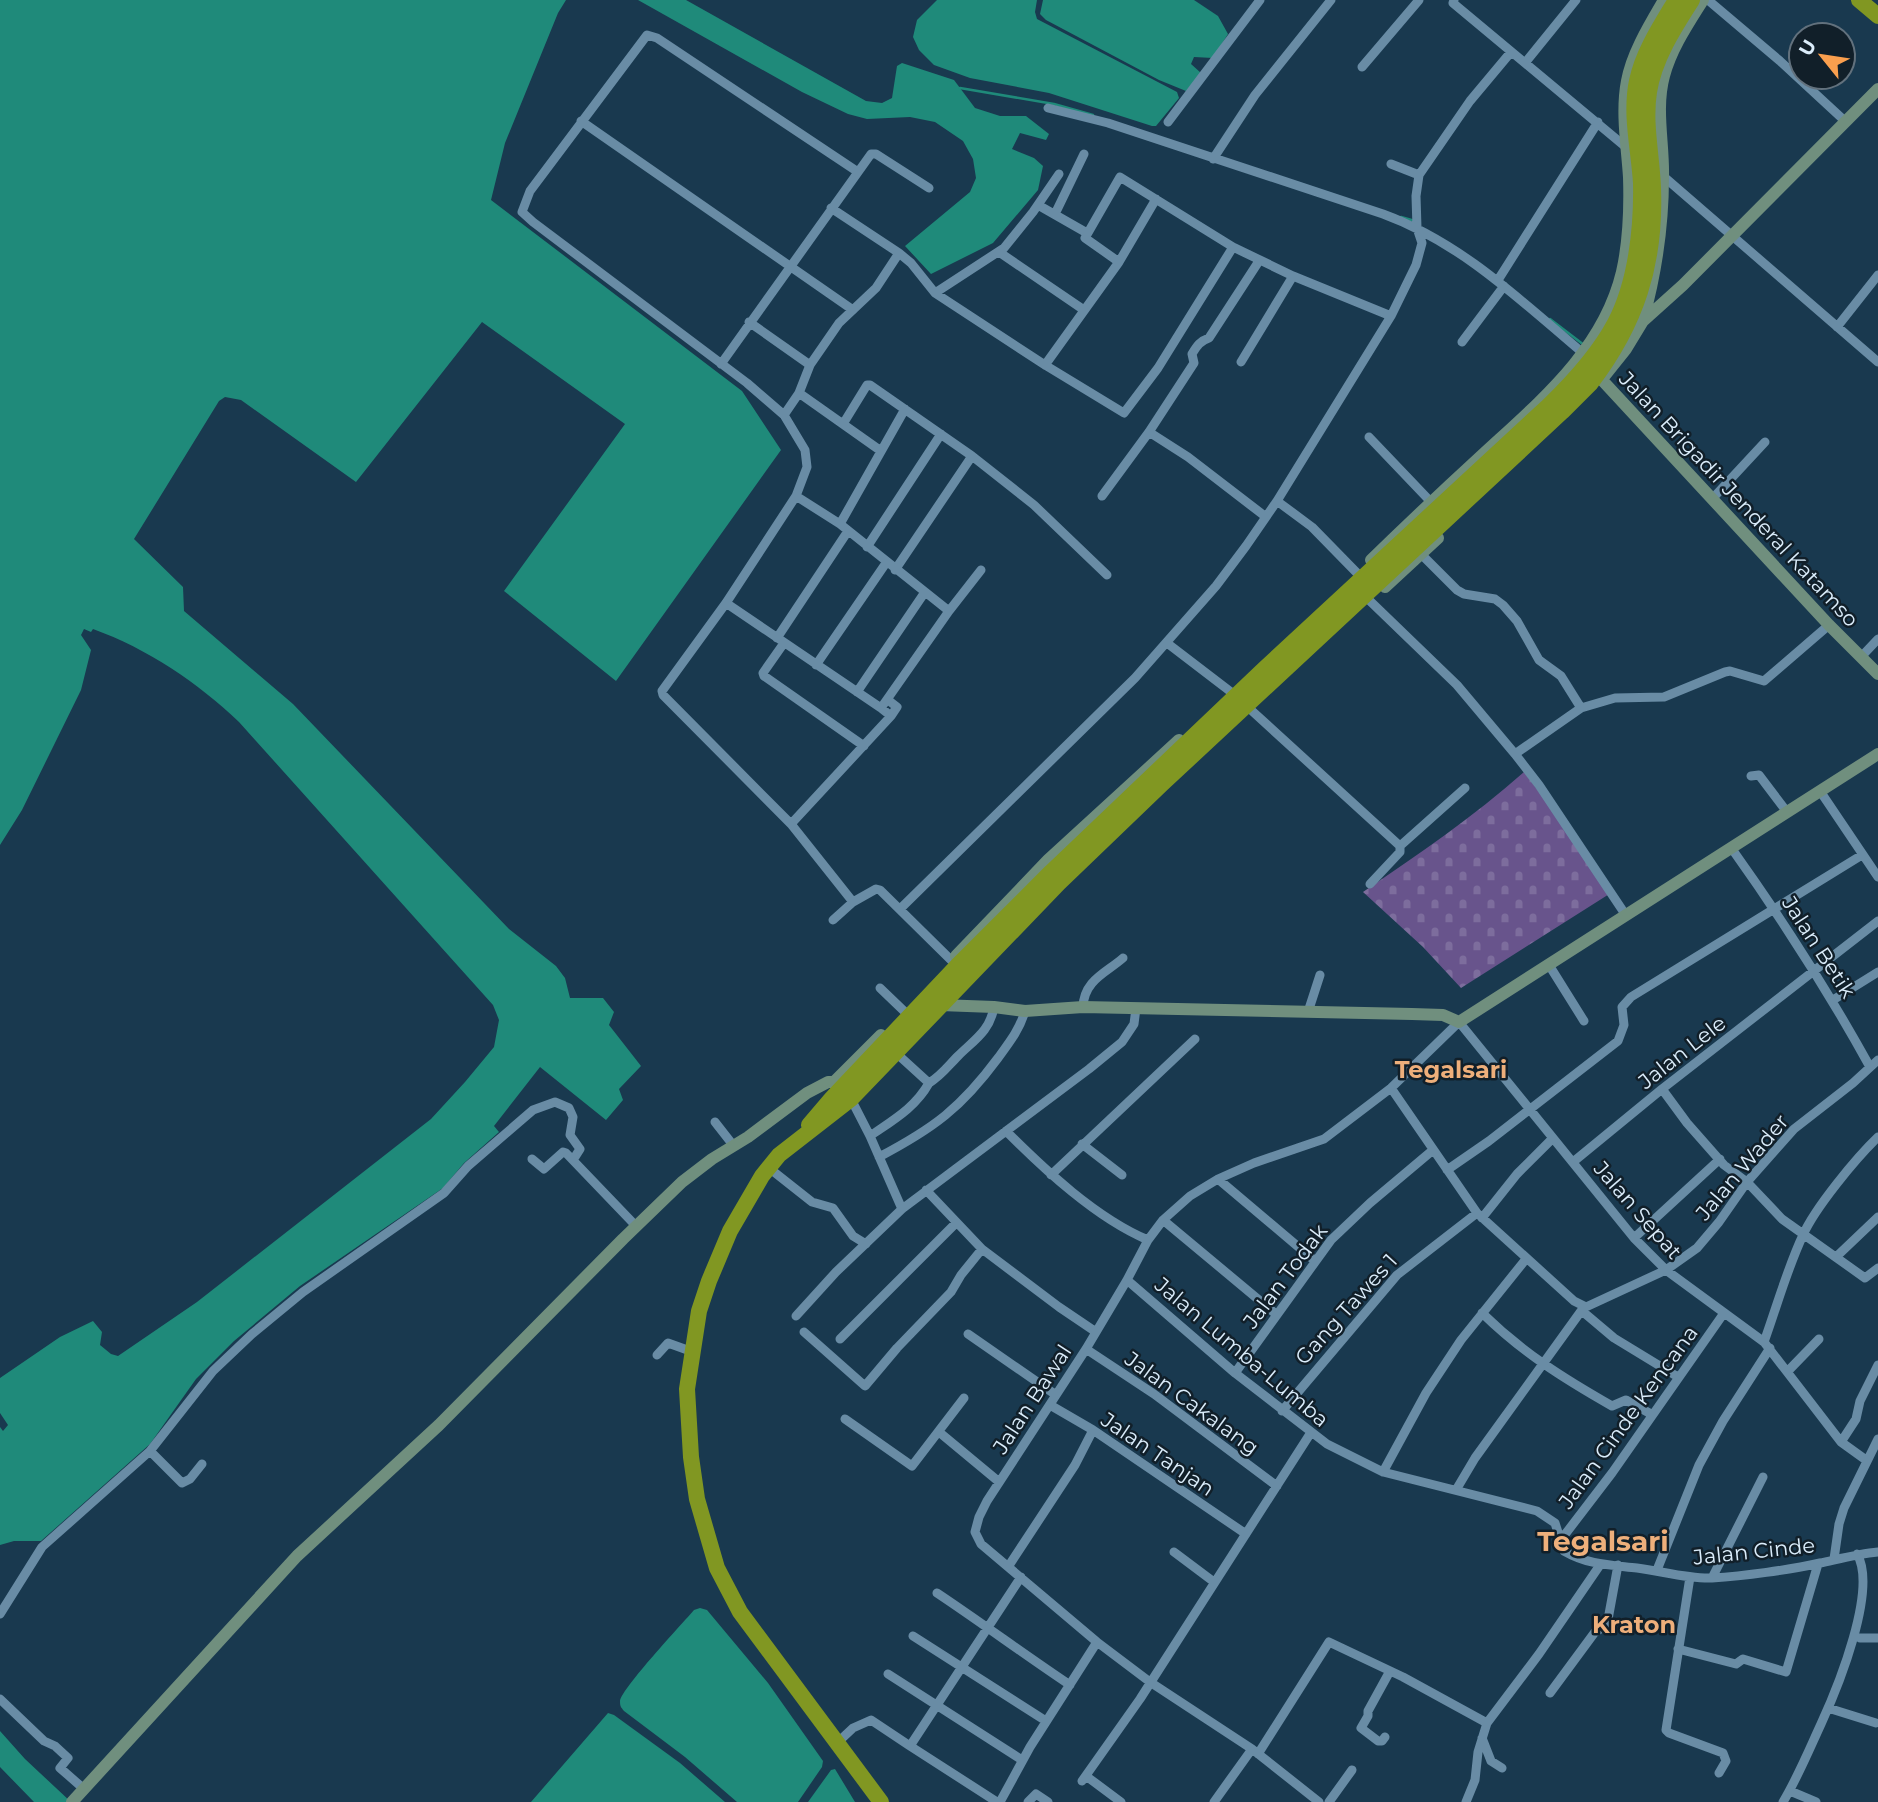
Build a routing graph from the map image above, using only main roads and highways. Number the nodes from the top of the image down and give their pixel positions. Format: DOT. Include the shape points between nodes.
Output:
graph roads {
  1 [pos="1676,0"];
  2 [pos="1692,0"];
  3 [pos="1859,0"];
  4 [pos="1878,16"];
  5 [pos="1634,290"];
  6 [pos="1519,442"];
  7 [pos="842,1090"];
  8 [pos="881,1802"];
  1 -- 5 [label="highway" via="1645,57 1637,82 1641,183"];
  2 -- 5 [label="highway" via="1660,56 1649,92 1653,227"];
  3 -- 4 [label="highway"];
  5 -- 6 [label="highway" via="1628,326 1599,373 1581,394"];
  6 -- 7 [label="highway" via="1274,661 1041,881"];
  6 -- 7 [label="highway" via="1059,883 895,1052"];
  7 -- 8 [label="highway" via="779,1155 730,1231 699,1311 687,1389 690,1444 697,1499 717,1568 740,1612"];
}
